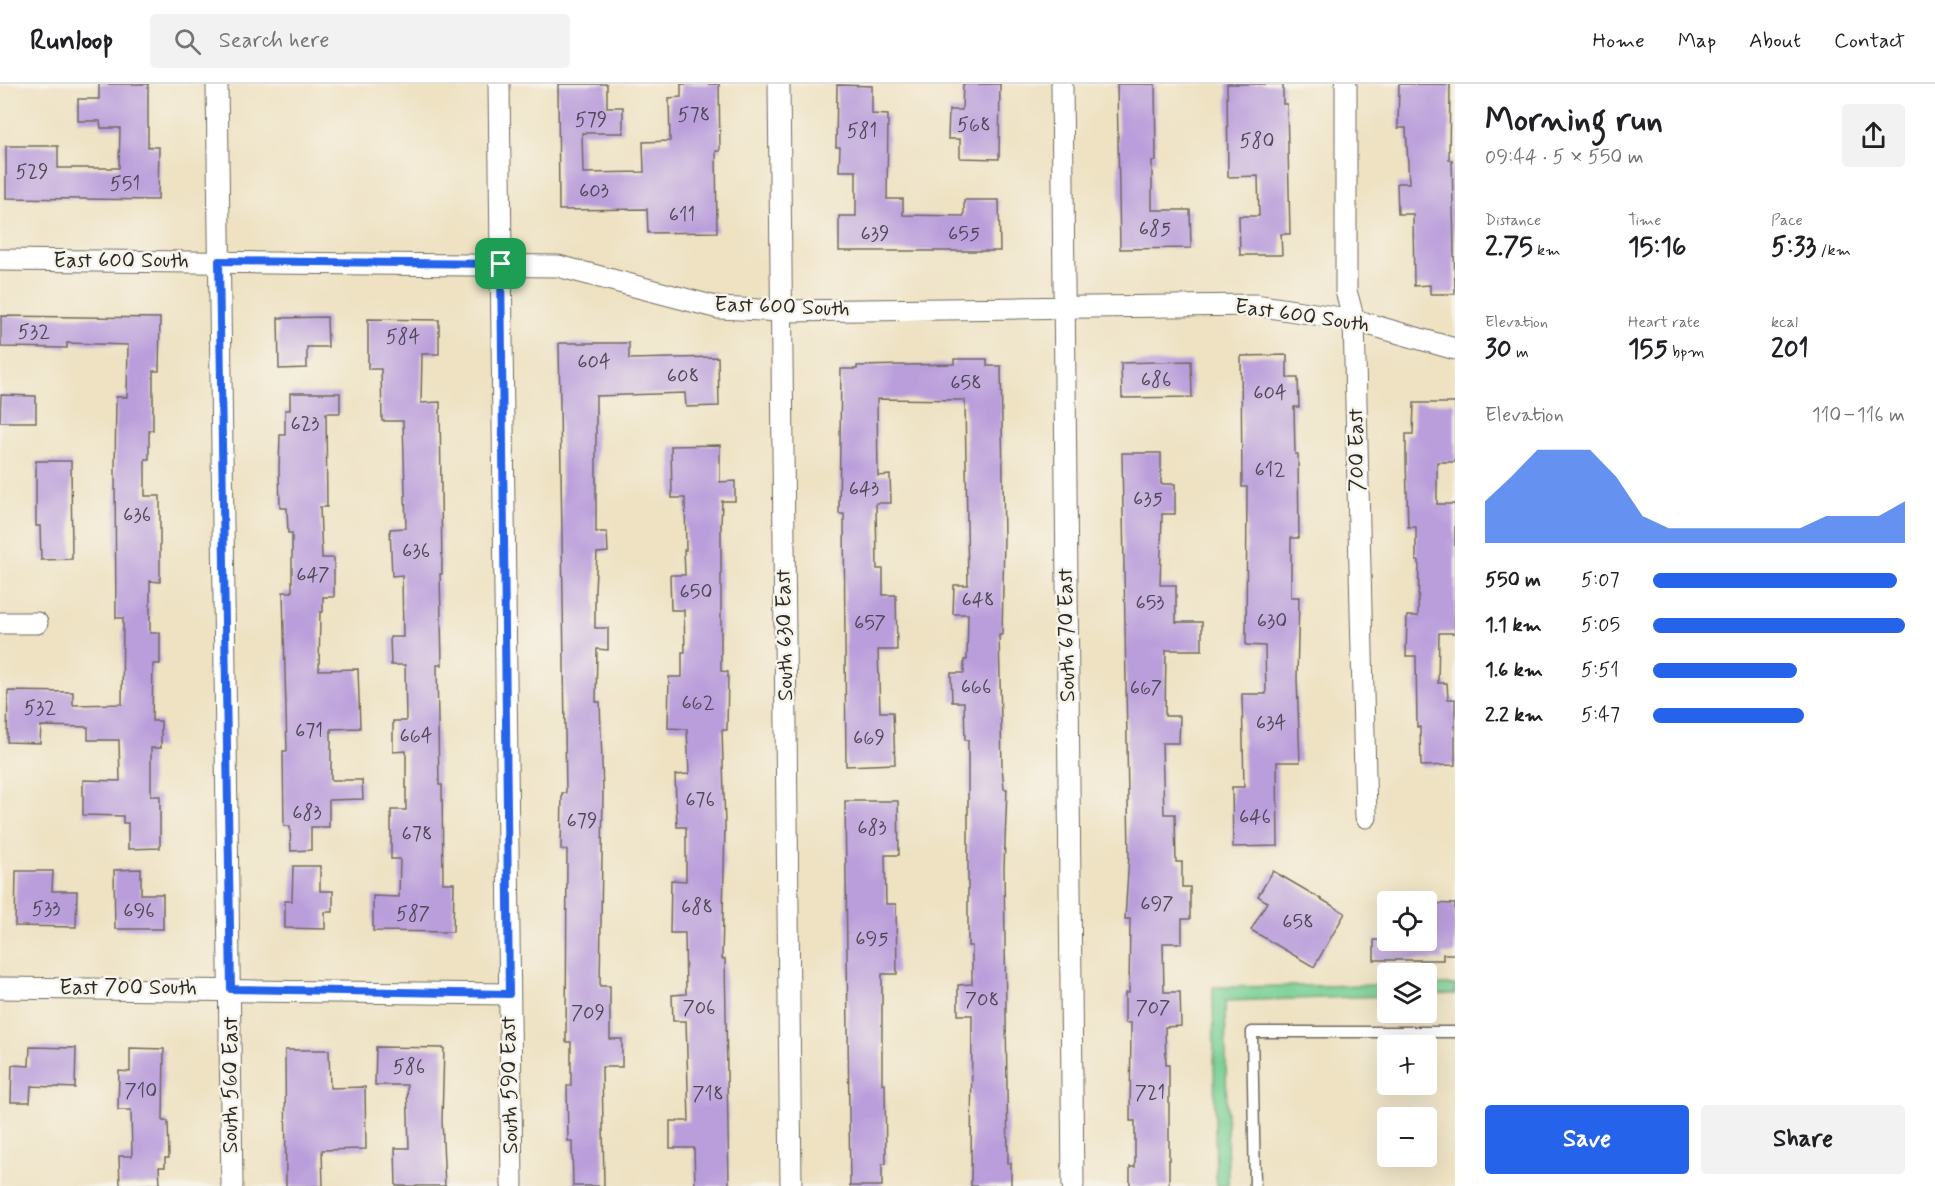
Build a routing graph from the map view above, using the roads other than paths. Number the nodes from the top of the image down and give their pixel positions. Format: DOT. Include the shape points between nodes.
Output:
graph roads {
  1 [pos="217,84"];
  2 [pos="499,84"];
  3 [pos="779,84"];
  4 [pos="1062,84"];
  5 [pos="1347,84"];
  6 [pos="0,260"];
  7 [pos="219,261"];
  8 [pos="501,264"];
  9 [pos="1064,308"];
  10 [pos="782,311"];
  11 [pos="1354,320"];
  12 [pos="1455,349"];
  13 [pos="0,623"];
  14 [pos="37,623"];
  15 [pos="1366,816"];
  16 [pos="0,988"];
  17 [pos="231,989"];
  18 [pos="509,994"];
  19 [pos="1455,1032"];
  20 [pos="232,1186"];
  21 [pos="512,1186"];
  22 [pos="791,1186"];
  23 [pos="1073,1186"];
  24 [pos="1255,1186"];
  1 -- 7 [label="street, South 560 East"];
  2 -- 8 [label="street, South 590 East"];
  3 -- 10 [label="street, South 630 East"];
  4 -- 9 [label="street, South 670 East"];
  5 -- 11 [label="street, 700 East" via="1346,291"];
  6 -- 7 [label="street, East 600 South"];
  7 -- 8 [label="street, East 600 South"];
  7 -- 17 [label="street, South 560 East"];
  8 -- 10 [label="street, East 600 South" via="558,266 719,308"];
  8 -- 18 [label="street, South 590 East"];
  9 -- 10 [label="street, East 600 South"];
  9 -- 11 [label="street, East 600 South" via="1255,305"];
  9 -- 23 [label="street, South 670 East"];
  10 -- 22 [label="street, South 630 East"];
  11 -- 12 [label="street, East 600 South"];
  11 -- 15 [label="street, 700 East"];
  13 -- 14 [label="street"];
  16 -- 17 [label="street, East 700 South"];
  17 -- 18 [label="street, East 700 South"];
  17 -- 20 [label="street, South 560 East"];
  18 -- 21 [label="street, South 590 East"];
  19 -- 24 [label="lane" via="1252,1032"];
}
